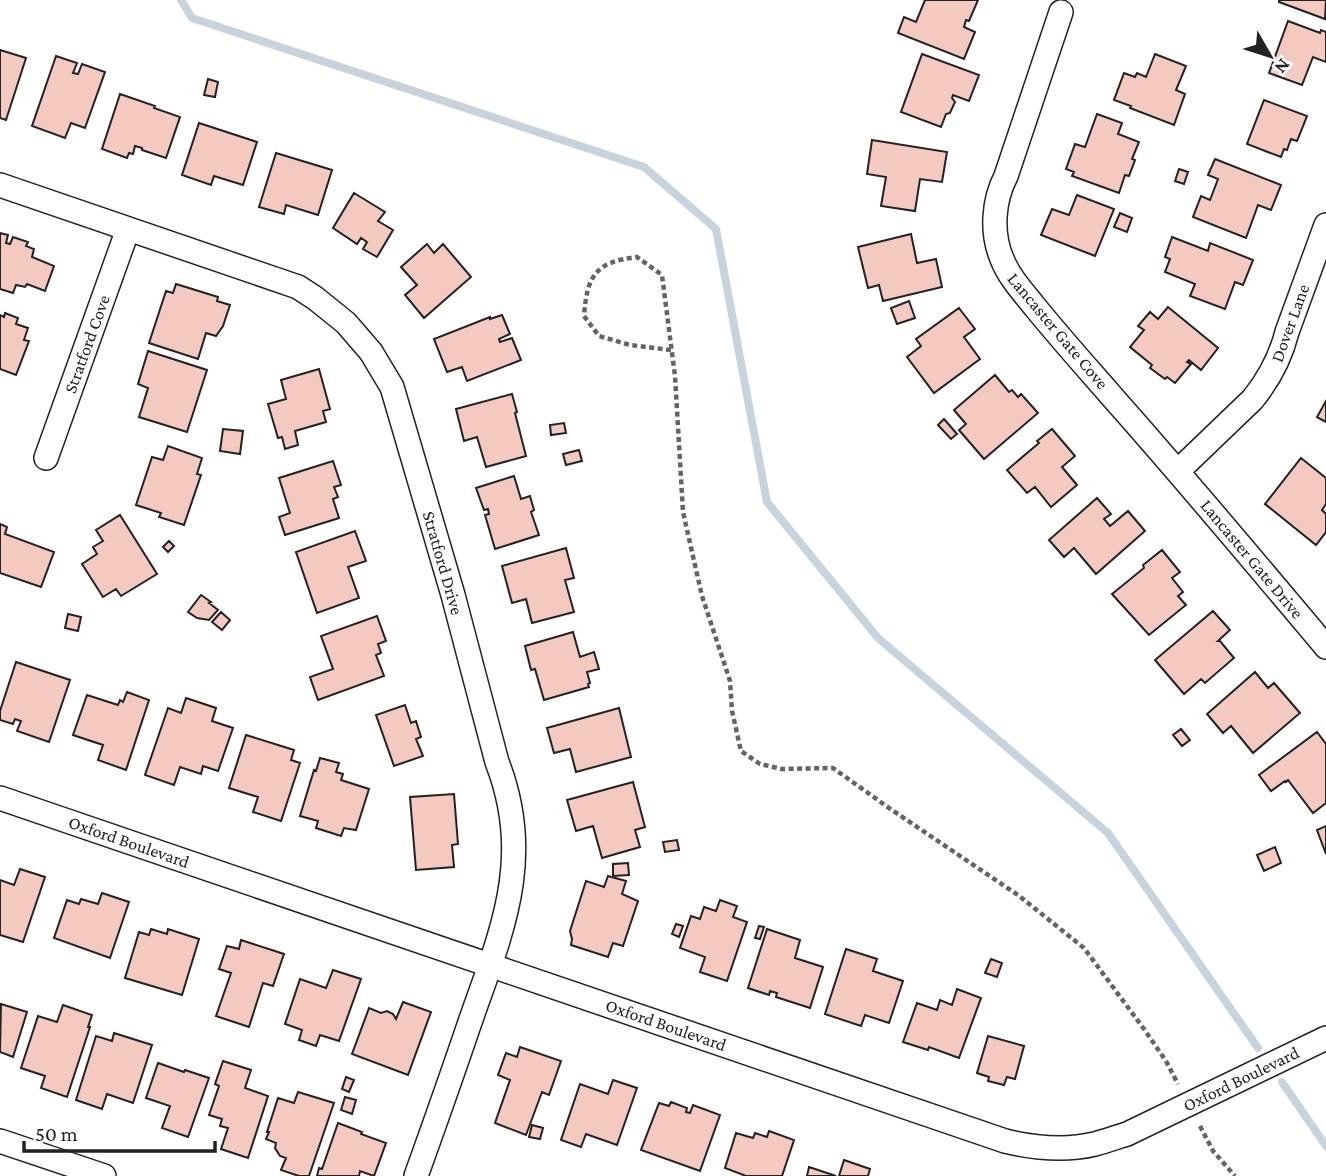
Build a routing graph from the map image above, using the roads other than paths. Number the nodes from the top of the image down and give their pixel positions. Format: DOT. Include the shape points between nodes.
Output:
graph roads {
  1 [pos="1062,12"];
  2 [pos="0,185"];
  3 [pos="1326,225"];
  4 [pos="128,229"];
  5 [pos="46,458"];
  6 [pos="1178,471"];
  7 [pos="1326,647"];
  8 [pos="0,798"];
  9 [pos="490,965"];
  10 [pos="1326,1038"];
  11 [pos="0,1140"];
  12 [pos="104,1176"];
  13 [pos="416,1176"];
  1 -- 6 [label="street, Lancaster Gate Cove" via="1000,188 995,232 1001,257 1055,331"];
  2 -- 4 [label="street, Stratford Drive"];
  3 -- 6 [label="street, Dover Lane" via="1283,347 1263,387"];
  4 -- 5 [label="street, Stratford Cove"];
  4 -- 9 [label="street, Stratford Drive" via="315,298 372,352 392,387 513,818 511,896"];
  6 -- 7 [label="street, Lancaster Gate Drive"];
  8 -- 9 [label="street, Oxford Boulevard"];
  9 -- 10 [label="street, Oxford Boulevard" via="1005,1141 1058,1149 1127,1134"];
  9 -- 13 [label="street, Stratford Drive"];
  11 -- 12 [label="street"];
}
